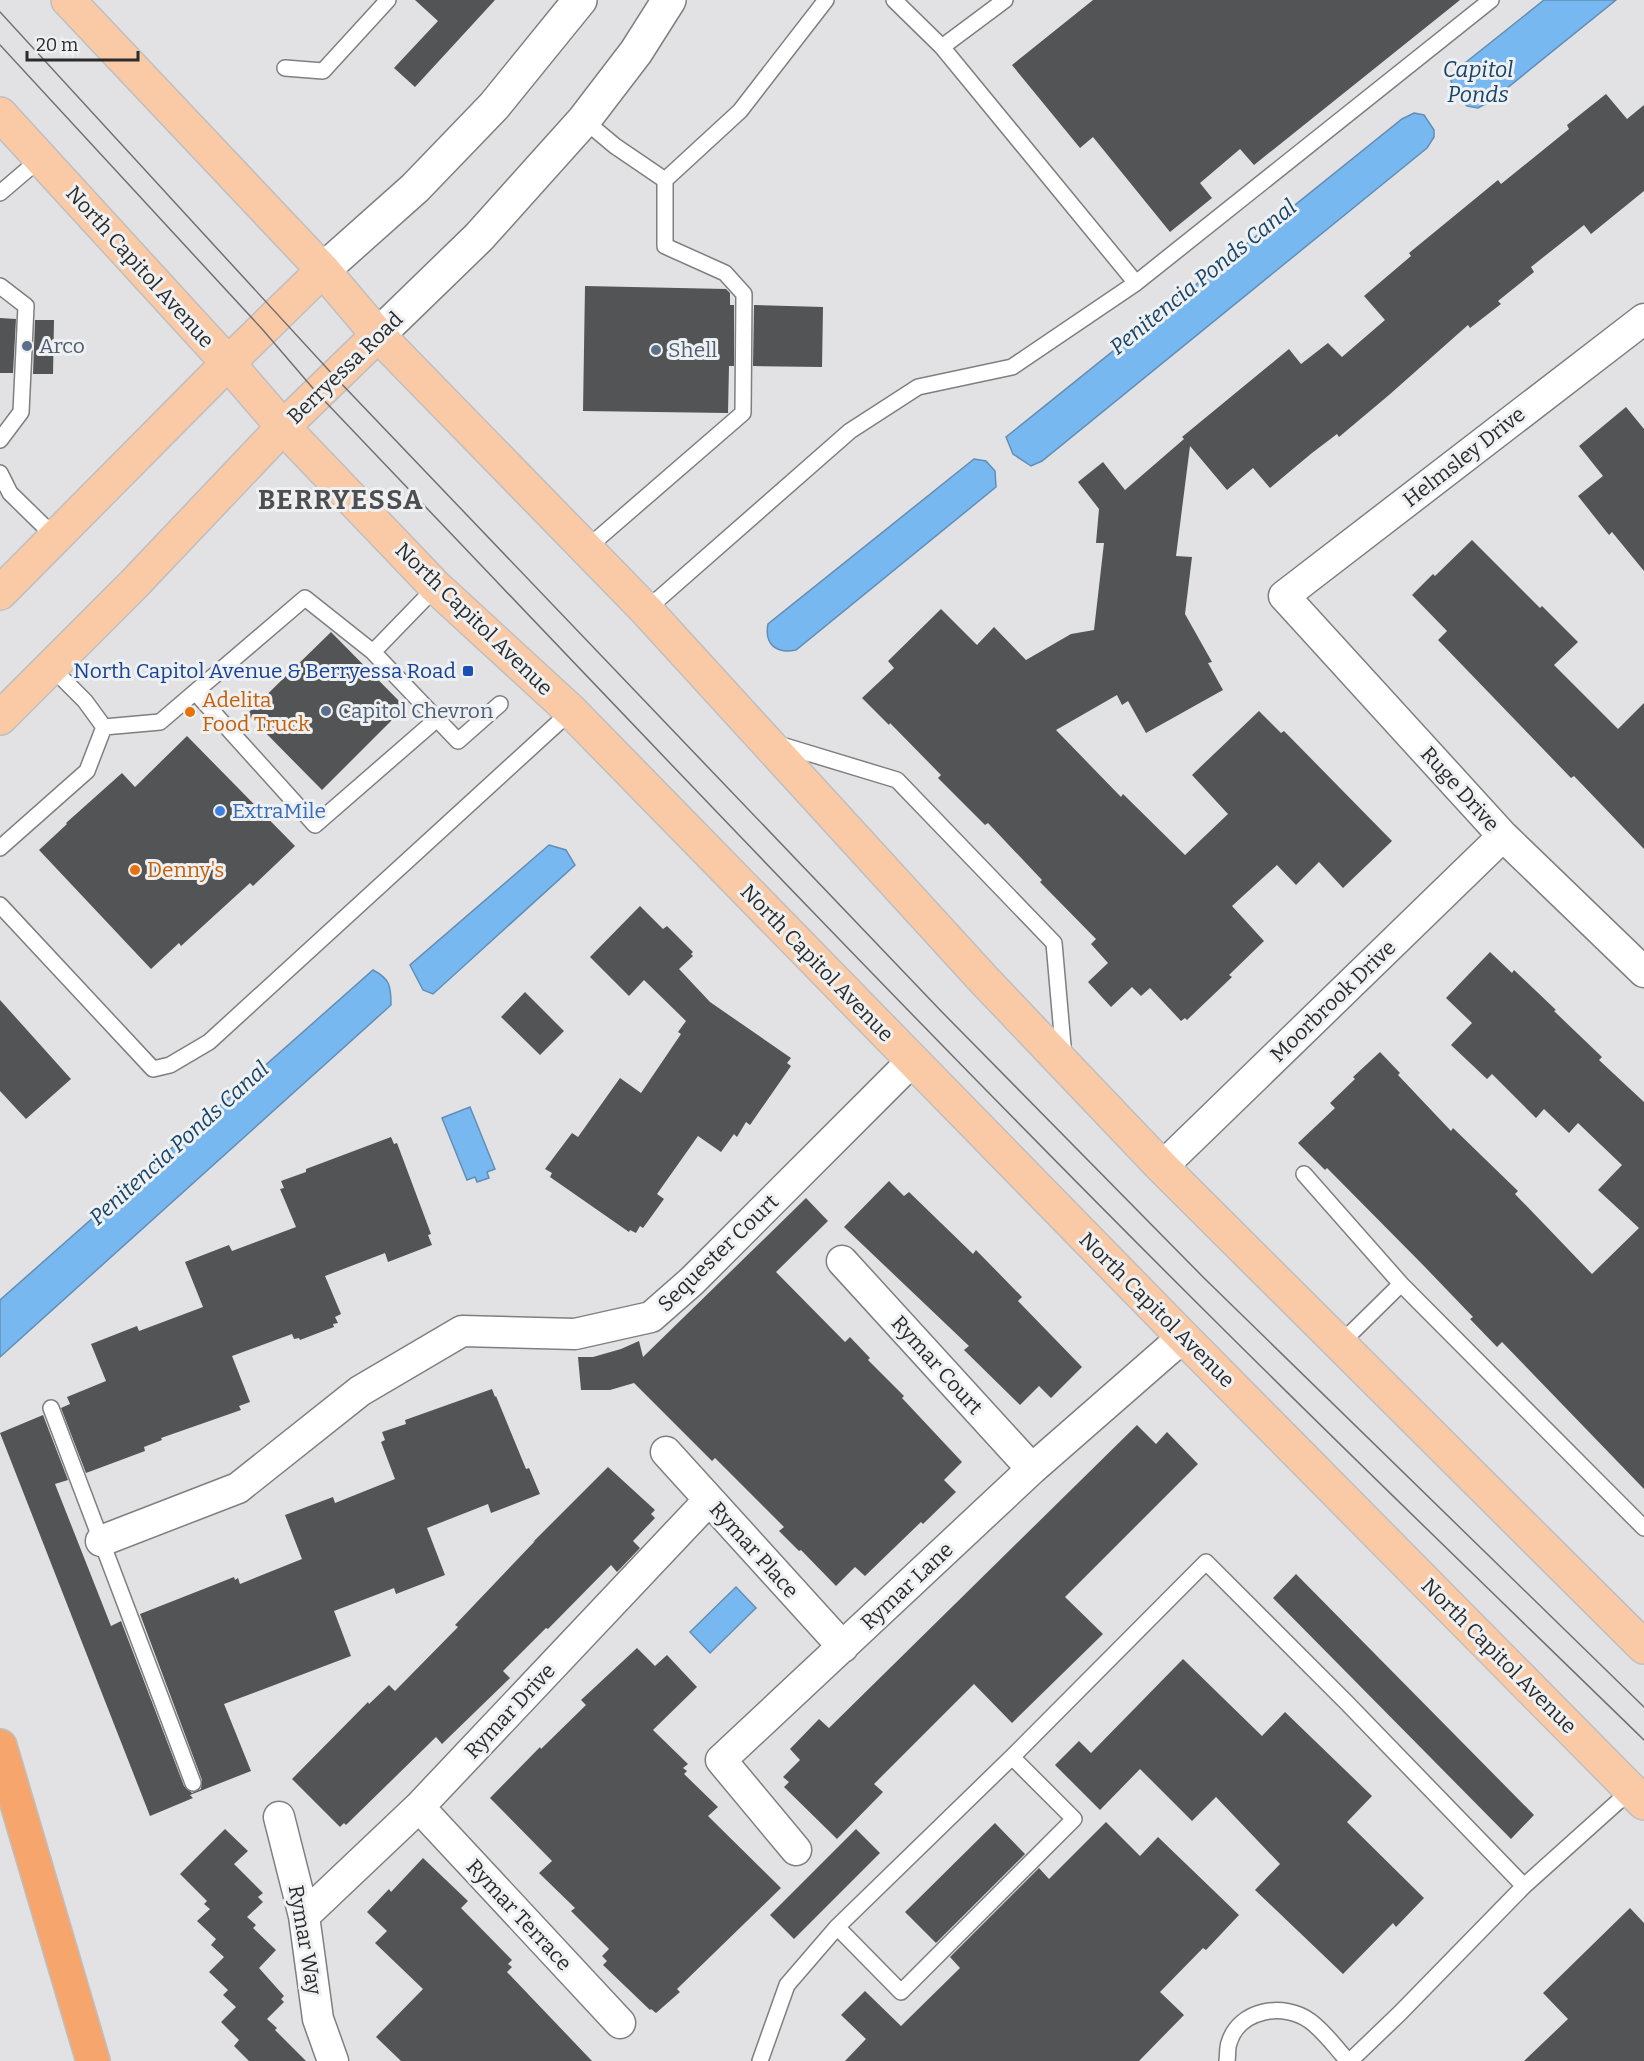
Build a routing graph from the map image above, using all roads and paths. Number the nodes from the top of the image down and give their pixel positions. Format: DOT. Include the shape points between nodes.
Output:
graph roads {
  1 [pos="388,0"];
  2 [pos="580,0"];
  3 [pos="669,0"];
  4 [pos="826,0"];
  5 [pos="894,0"];
  6 [pos="1005,0"];
  7 [pos="1491,0"];
  8 [pos="70,1"];
  9 [pos="942,47"];
  10 [pos="285,68"];
  11 [pos="0,114"];
  12 [pos="584,120"];
  13 [pos="41,158"];
  14 [pos="665,180"];
  15 [pos="0,193"];
  16 [pos="323,270"];
  17 [pos="1136,283"];
  18 [pos="0,286"];
  19 [pos="1644,319"];
  20 [pos="378,335"];
  21 [pos="228,363"];
  22 [pos="283,427"];
  23 [pos="0,440"];
  24 [pos="0,473"];
  25 [pos="56,538"];
  26 [pos="587,548"];
  27 [pos="5,579"];
  28 [pos="436,587"];
  29 [pos="1284,596"];
  30 [pos="646,610"];
  31 [pos="373,652"];
  32 [pos="51,667"];
  33 [pos="195,692"];
  34 [pos="500,704"];
  35 [pos="571,711"];
  36 [pos="0,718"];
  37 [pos="437,719"];
  38 [pos="104,727"];
  39 [pos="764,739"];
  40 [pos="1503,836"];
  41 [pos="0,848"];
  42 [pos="0,905"];
  43 [pos="1644,972"];
  44 [pos="912,1061"];
  45 [pos="1065,1063"];
  46 [pos="1162,1167"];
  47 [pos="1304,1174"];
  48 [pos="842,1261"];
  49 [pos="1401,1284"];
  50 [pos="1183,1337"];
  51 [pos="1340,1344"];
  52 [pos="51,1408"];
  53 [pos="666,1452"];
  54 [pos="1032,1469"];
  55 [pos="709,1500"];
  56 [pos="1644,1528"];
  57 [pos="100,1541"];
  58 [pos="843,1647"];
  59 [pos="1644,1647"];
  60 [pos="0,1746"];
  61 [pos="1012,1757"];
  62 [pos="193,1783"];
  63 [pos="1637,1796"];
  64 [pos="419,1807"];
  65 [pos="279,1817"];
  66 [pos="796,1850"];
  67 [pos="1524,1886"];
  68 [pos="304,1916"];
  69 [pos="837,1927"];
  70 [pos="620,2023"];
  71 [pos="93,2061"];
  72 [pos="333,2061"];
  73 [pos="760,2061"];
  74 [pos="1227,2061"];
  75 [pos="1349,2061"];
  1 -- 10 [label="lane" via="322,71"];
  2 -- 16 [label="main road" via="494,106 415,188"];
  3 -- 12 [label="main road, Berryessa Road" via="636,52"];
  4 -- 14 [label="lane" via="740,111"];
  5 -- 9 [label="lane"];
  6 -- 9 [label="lane"];
  7 -- 17 [label="lane"];
  8 -- 16 [label="main road"];
  9 -- 17 [label="lane"];
  11 -- 13 [label="main road, North Capitol Avenue"];
  12 -- 14 [label="lane"];
  12 -- 20 [label="main road, Berryessa Road" via="479,237"];
  13 -- 15 [label="lane"];
  13 -- 21 [label="main road, North Capitol Avenue"];
  14 -- 26 [label="lane" via="665,246 725,273 744,294 743,413"];
  16 -- 20 [label="main road"];
  16 -- 21 [label="main road"];
  17 -- 30 [label="lane" via="1012,367 918,387 850,431"];
  18 -- 23 [label="lane" via="26,306 21,412"];
  19 -- 29 [label="street, Helmsley Drive"];
  20 -- 22 [label="main road, Berryessa Road"];
  20 -- 26 [label="main road"];
  21 -- 22 [label="main road, North Capitol Avenue"];
  21 -- 25 [label="main road"];
  22 -- 28 [label="main road, North Capitol Avenue"];
  22 -- 32 [label="main road, Berryessa Road"];
  24 -- 25 [label="lane" via="10,493"];
  25 -- 27 [label="main road"];
  26 -- 30 [label="main road"];
  28 -- 31 [label="lane"];
  28 -- 35 [label="main road, North Capitol Avenue"];
  29 -- 40 [label="street, Ruge Drive"];
  30 -- 39 [label="main road"];
  31 -- 33 [label="lane" via="305,598"];
  31 -- 37 [label="lane"];
  32 -- 36 [label="main road, Berryessa Road"];
  32 -- 38 [label="lane"];
  33 -- 37 [label="lane" via="315,825"];
  33 -- 38 [label="lane" via="160,722"];
  34 -- 37 [label="lane" via="458,741"];
  35 -- 42 [label="lane" via="209,1042 170,1065 153,1069"];
  35 -- 44 [label="main road, North Capitol Avenue"];
  38 -- 41 [label="lane" via="87,771"];
  39 -- 45 [label="main road"];
  39 -- 45 [label="lane" via="897,780 1054,943"];
  40 -- 43 [label="street, Ruge Drive"];
  40 -- 46 [label="street, Moorbrook Drive"];
  44 -- 50 [label="main road, North Capitol Avenue"];
  44 -- 57 [label="street, Sequester Court" via="692,1281 651,1317 575,1334 462,1331 360,1391 238,1488"];
  45 -- 46 [label="main road"];
  46 -- 51 [label="main road"];
  47 -- 49 [label="lane"];
  48 -- 54 [label="street, Rymar Court"];
  49 -- 51 [label="lane"];
  49 -- 56 [label="lane"];
  50 -- 54 [label="street, Rymar Lane"];
  50 -- 63 [label="main road, North Capitol Avenue"];
  51 -- 59 [label="main road"];
  52 -- 57 [label="lane"];
  53 -- 55 [label="street, Rymar Place"];
  54 -- 58 [label="street, Rymar Lane"];
  55 -- 58 [label="street, Rymar Place"];
  55 -- 64 [label="street, Rymar Drive"];
  57 -- 62 [label="lane"];
  58 -- 66 [label="street, Rymar Lane" via="721,1760"];
  60 -- 71 [label="highway"];
  61 -- 67 [label="lane" via="1206,1562"];
  61 -- 69 [label="lane"];
  61 -- 69 [label="lane" via="1074,1819 901,1992"];
  63 -- 67 [label="lane"];
  64 -- 68 [label="street, Rymar Drive"];
  64 -- 70 [label="street, Rymar Terrace"];
  65 -- 68 [label="street, Rymar Way"];
  67 -- 75 [label="lane"];
  68 -- 72 [label="street, Rymar Way" via="318,2019"];
  69 -- 73 [label="lane" via="787,1985"];
  74 -- 75 [label="lane" via="1229,2042 1241,2024 1263,2011 1288,2012 1309,2020"];
}
